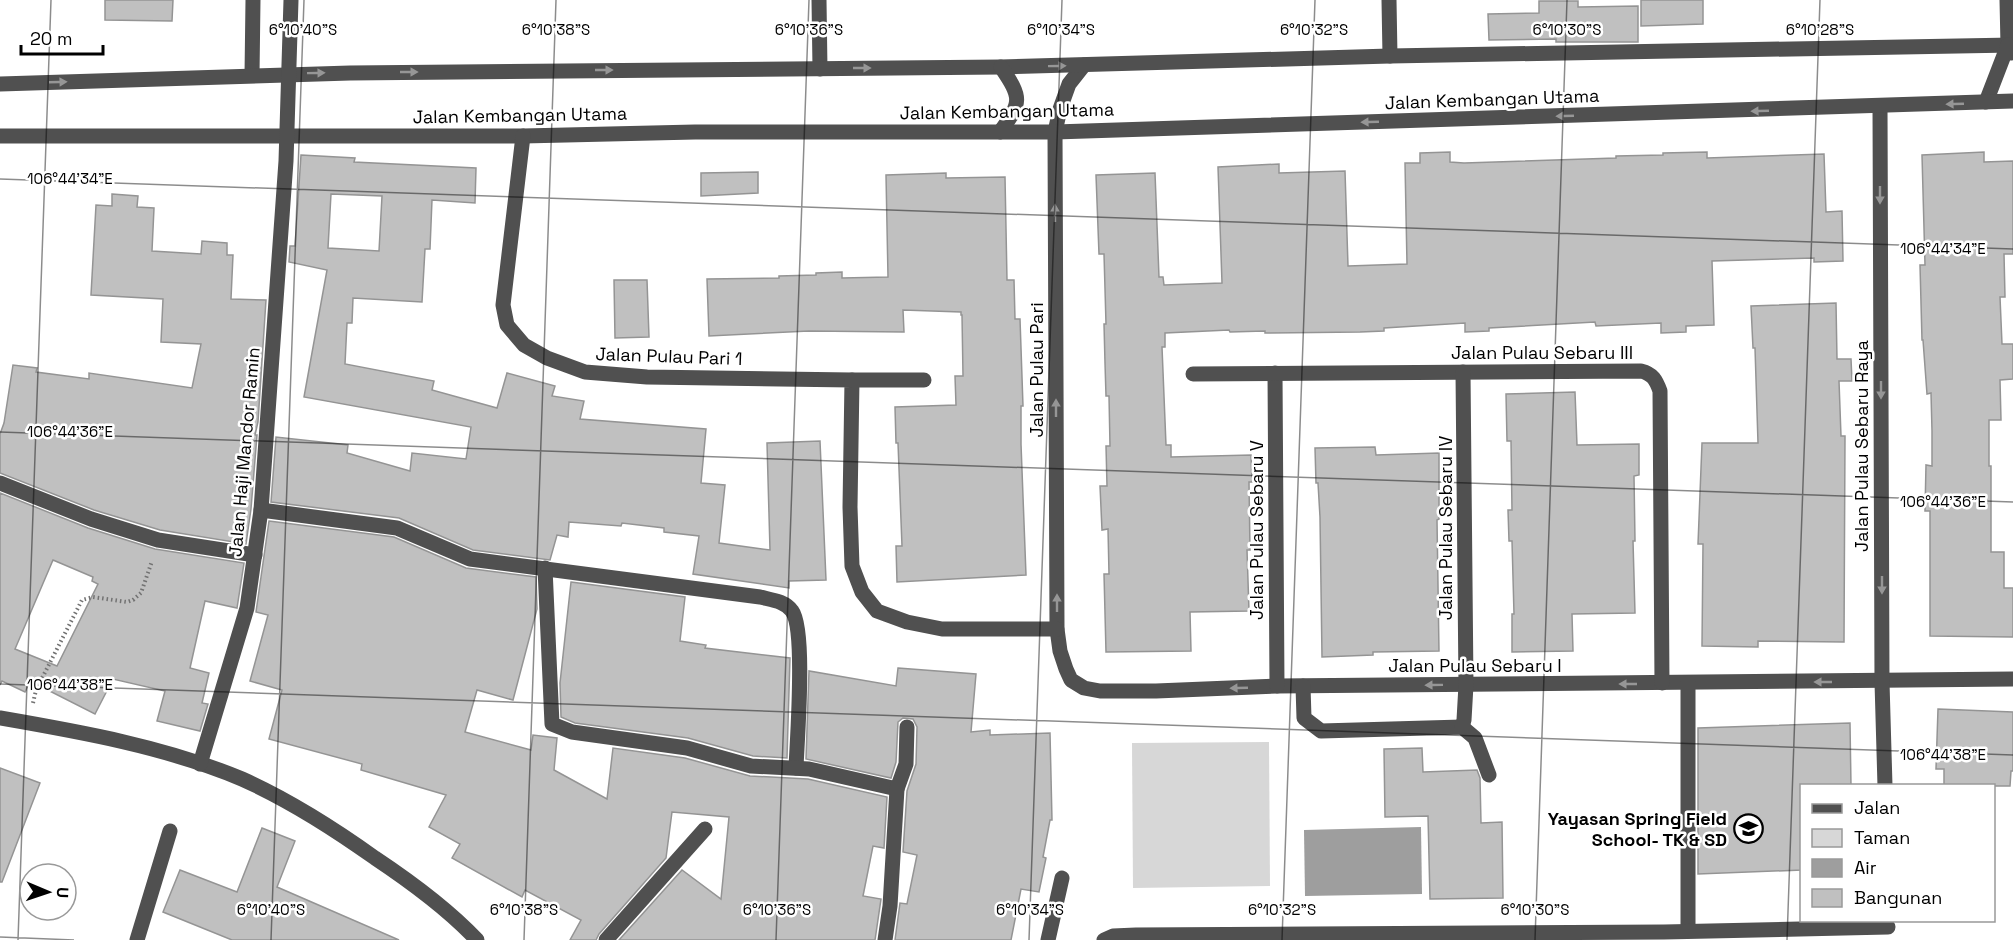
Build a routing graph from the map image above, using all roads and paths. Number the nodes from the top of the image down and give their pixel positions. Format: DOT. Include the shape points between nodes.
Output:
graph roads {
  1 [pos="254,0"];
  2 [pos="291,0"];
  3 [pos="819,0"];
  4 [pos="1389,0"];
  5 [pos="2007,0"];
  6 [pos="2011,49"];
  7 [pos="1390,56"];
  8 [pos="1084,65"];
  9 [pos="1001,67"];
  10 [pos="820,69"];
  11 [pos="289,74"];
  12 [pos="252,75"];
  13 [pos="0,84"];
  14 [pos="2013,101"];
  15 [pos="1986,102"];
  16 [pos="1880,107"];
  17 [pos="1000,132"];
  18 [pos="1055,132"];
  19 [pos="0,136"];
  20 [pos="288,136"];
  21 [pos="523,136"];
  22 [pos="1463,372"];
  23 [pos="1193,374"];
  24 [pos="1275,374"];
  25 [pos="852,380"];
  26 [pos="924,380"];
  27 [pos="0,483"];
  28 [pos="261,510"];
  29 [pos="158,540"];
  30 [pos="255,555"];
  31 [pos="545,568"];
  32 [pos="1049,629"];
  33 [pos="2013,679"];
  34 [pos="1071,680"];
  35 [pos="1882,681"];
  36 [pos="1662,683"];
  37 [pos="1688,683"];
  38 [pos="1466,685"];
  39 [pos="1277,686"];
  40 [pos="1303,686"];
  41 [pos="0,718"];
  42 [pos="28,723"];
  43 [pos="907,727"];
  44 [pos="1462,727"];
  45 [pos="200,764"];
  46 [pos="796,768"];
  47 [pos="1489,775"];
  48 [pos="1885,784"];
  49 [pos="897,789"];
  50 [pos="705,829"];
  51 [pos="170,831"];
  52 [pos="1062,878"];
  53 [pos="1888,929"];
  54 [pos="1688,931"];
  55 [pos="1664,936"];
  56 [pos="1287,937"];
  57 [pos="1474,937"];
  58 [pos="137,940"];
  59 [pos="477,940"];
  60 [pos="606,940"];
  61 [pos="885,940"];
  62 [pos="1048,940"];
  63 [pos="1104,940"];
  1 -- 12 [label="street"];
  2 -- 11 [label="street, Jalan Haji Mandor Ramin"];
  3 -- 10 [label="street"];
  4 -- 7 [label="street"];
  5 -- 6 [label="street"];
  6 -- 7 [label="street"];
  6 -- 15 [label="street"];
  7 -- 8 [label="street"];
  9 -- 8 [label="street, one-way"];
  8 -- 18 [label="street, Jalan Pulau Pari" via="1069,84"];
  10 -- 9 [label="street, one-way"];
  9 -- 17 [label="street" via="1015,88 1017,100 1015,112"];
  11 -- 10 [label="street, one-way"];
  11 -- 12 [label="street"];
  11 -- 20 [label="street, Jalan Haji Mandor Ramin"];
  13 -- 12 [label="street, one-way"];
  14 -- 15 [label="street, Jalan Kembangan Utama"];
  15 -- 16 [label="street, Jalan Kembangan Utama, one-way"];
  16 -- 18 [label="street, Jalan Kembangan Utama, one-way"];
  16 -- 35 [label="street, Jalan Pulau Sebaru Raya, one-way"];
  17 -- 18 [label="street, Jalan Kembangan Utama"];
  17 -- 21 [label="street, Jalan Kembangan Utama"];
  32 -- 18 [label="street, Jalan Pulau Pari, one-way"];
  19 -- 20 [label="street, Jalan Kembangan Utama"];
  20 -- 21 [label="street, Jalan Kembangan Utama"];
  20 -- 28 [label="street, Jalan Haji Mandor Ramin"];
  21 -- 25 [label="street, Jalan Pulau Pari 1" via="503,305 507,325 524,345 585,372 647,377"];
  22 -- 24 [label="street, Jalan Pulau Sebaru III"];
  22 -- 36 [label="street, Jalan Pulau Sebaru III" via="1641,371 1655,378 1660,391"];
  22 -- 38 [label="street, Jalan Pulau Sebaru IV"];
  23 -- 24 [label="street, Jalan Pulau Sebaru III"];
  24 -- 39 [label="street, Jalan Pulau Sebaru V"];
  25 -- 26 [label="street, Jalan Pulau Pari 1"];
  25 -- 32 [label="street" via="852,566 862,592 877,611 942,629"];
  27 -- 29 [label="street"];
  28 -- 30 [label="street, Jalan Haji Mandor Ramin"];
  28 -- 31 [label="street" via="397,528 470,559"];
  29 -- 30 [label="street"];
  29 -- 42 [label="path" via="141,592 133,600 82,600 36,690"];
  30 -- 45 [label="street, Jalan Haji Mandor Ramin" via="247,608"];
  31 -- 46 [label="street" via="552,724 572,732 687,748 751,766"];
  31 -- 46 [label="street" via="783,603 796,619 800,656"];
  32 -- 34 [label="street, Jalan Pulau Pari"];
  33 -- 35 [label="street, Jalan Pulau Sebaru I"];
  39 -- 34 [label="street, Jalan Pulau Sebaru I, one-way" via="1100,691"];
  35 -- 37 [label="street, Jalan Pulau Sebaru I, one-way"];
  35 -- 48 [label="street, Jalan Pulau Sebaru Raya"];
  36 -- 37 [label="street, Jalan Pulau Sebaru I"];
  36 -- 38 [label="street, Jalan Pulau Sebaru I, one-way"];
  37 -- 54 [label="street"];
  38 -- 40 [label="street, Jalan Pulau Sebaru I, one-way"];
  38 -- 44 [label="street, Jalan Pulau Sebaru IV"];
  39 -- 40 [label="street, Jalan Pulau Sebaru I"];
  40 -- 44 [label="street" via="1304,718 1321,731"];
  41 -- 42 [label="street"];
  42 -- 45 [label="street" via="140,746"];
  43 -- 49 [label="street" via="906,764"];
  44 -- 47 [label="street" via="1475,738"];
  45 -- 59 [label="street" via="251,784 326,824 416,886"];
  46 -- 49 [label="street"];
  49 -- 61 [label="street"];
  50 -- 60 [label="street"];
  51 -- 58 [label="street"];
  52 -- 62 [label="street"];
  53 -- 54 [label="street"];
  54 -- 55 [label="street"];
  55 -- 57 [label="street"];
  56 -- 57 [label="street"];
  56 -- 63 [label="street" via="1136,934"];
}
